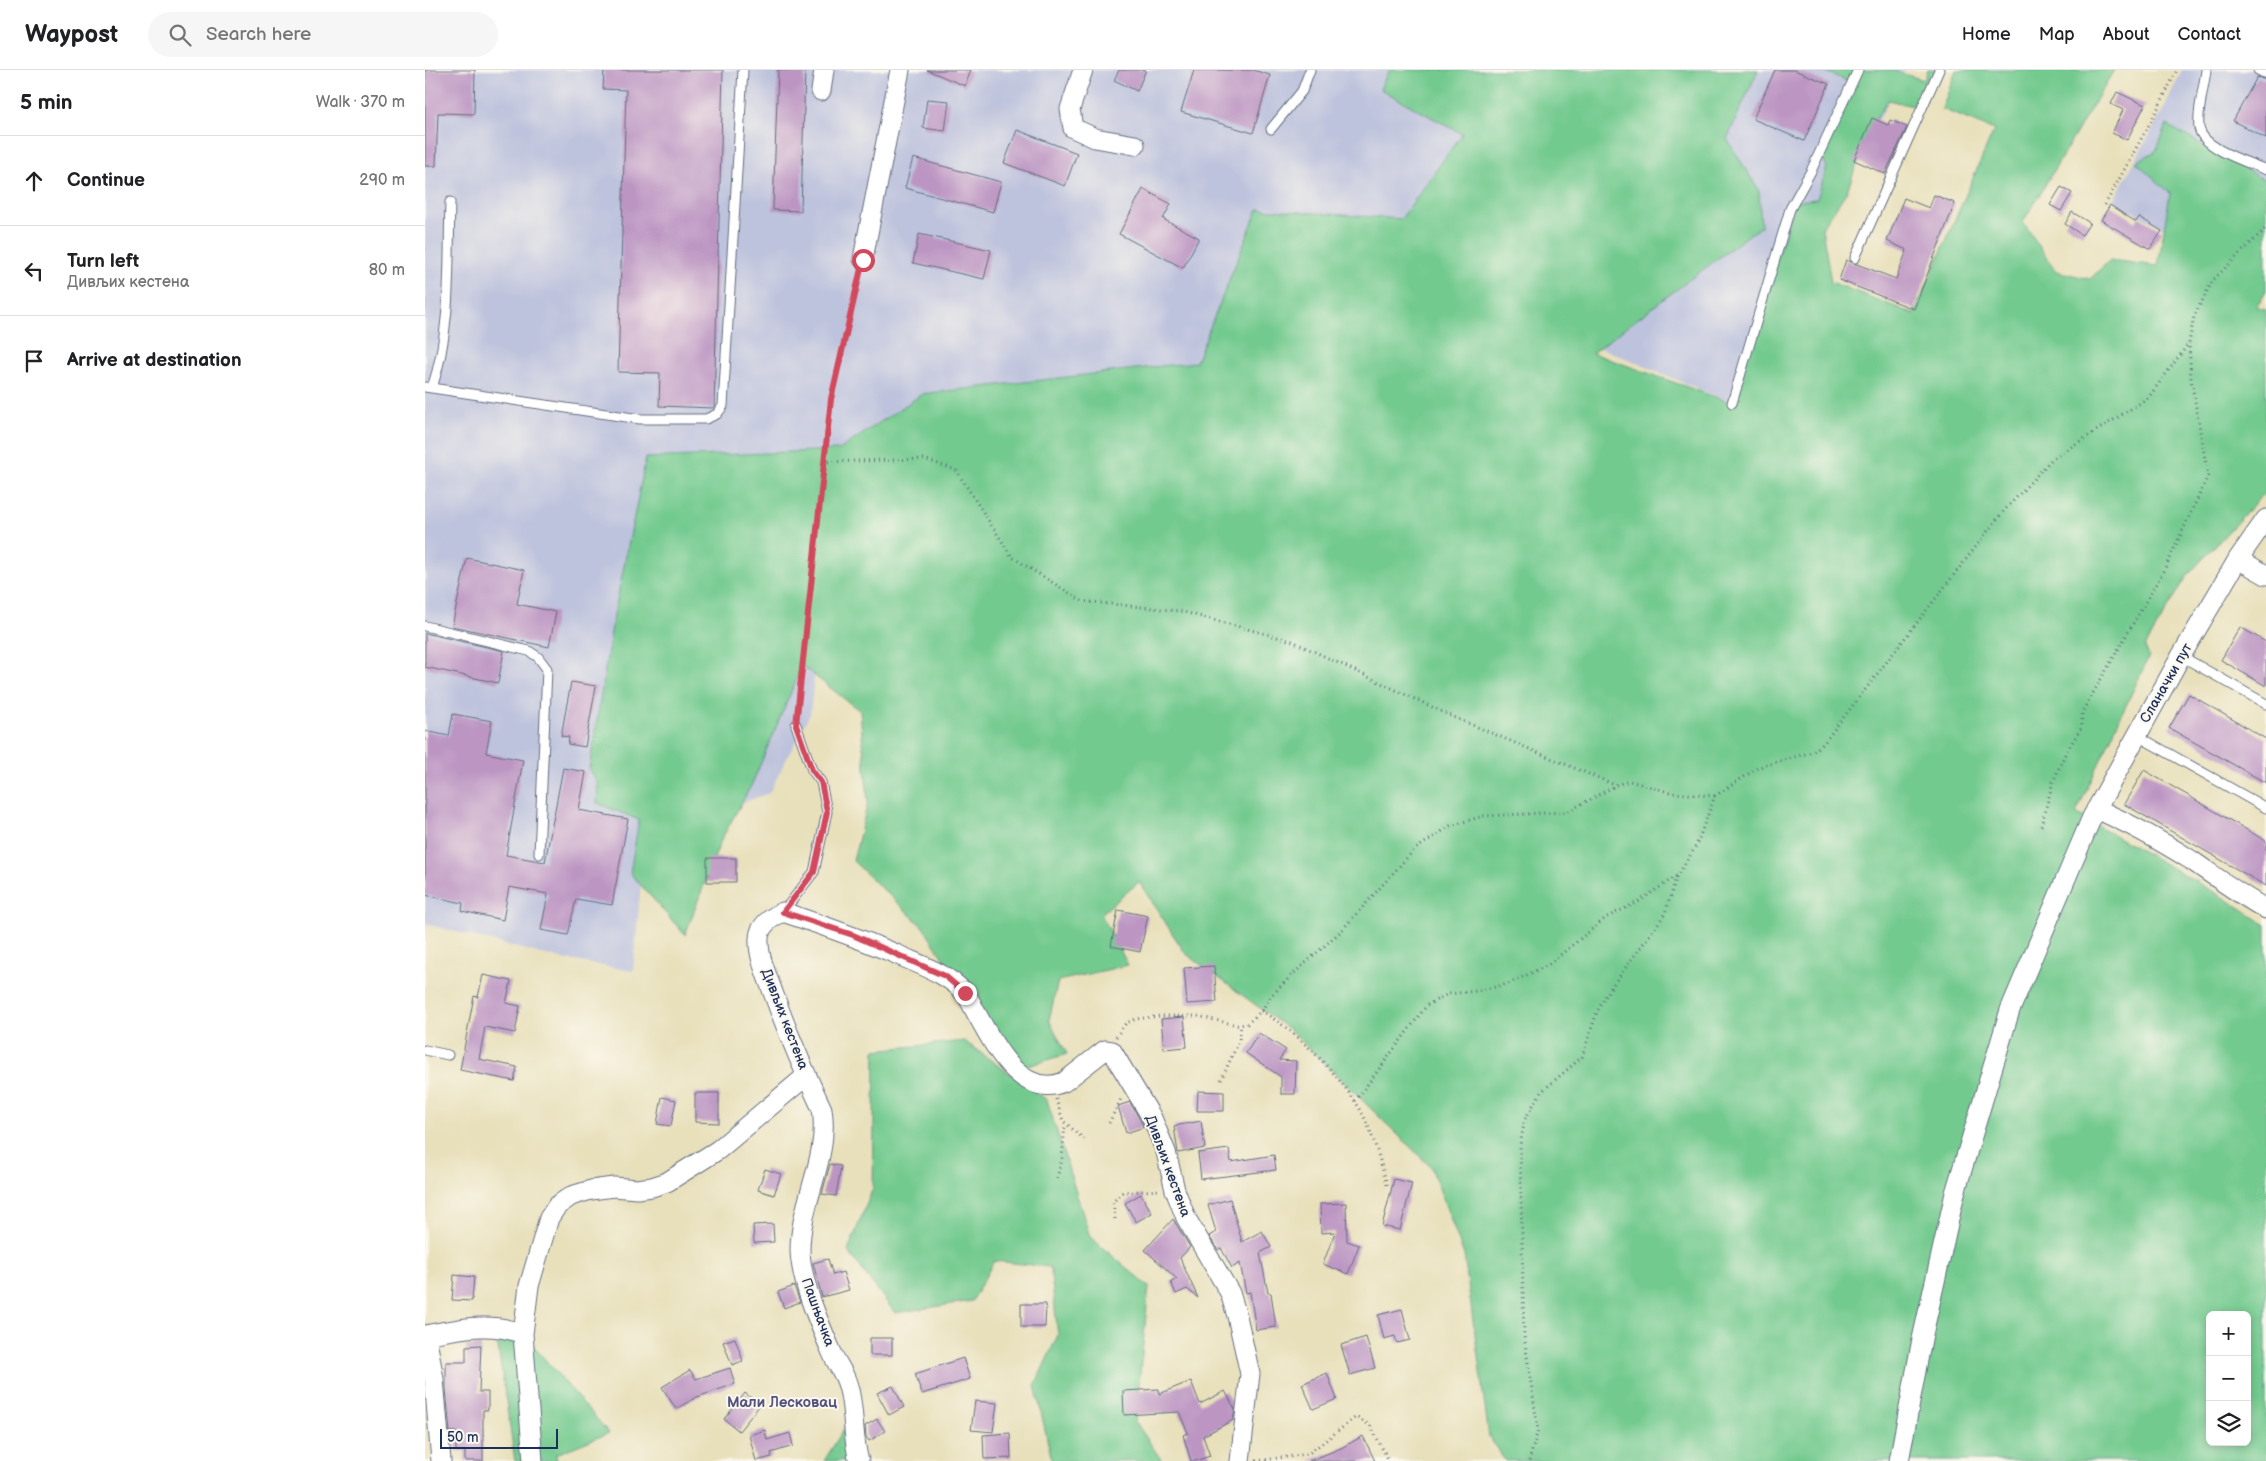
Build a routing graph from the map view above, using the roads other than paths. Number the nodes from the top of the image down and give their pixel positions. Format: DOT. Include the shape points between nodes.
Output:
graph roads {
  1 [pos="743,70"];
  2 [pos="824,70"];
  3 [pos="900,70"];
  4 [pos="1083,70"];
  5 [pos="1310,70"];
  6 [pos="1858,70"];
  7 [pos="1939,70"];
  8 [pos="2206,70"];
  9 [pos="2258,70"];
  10 [pos="2266,74"];
  11 [pos="821,91"];
  12 [pos="1271,129"];
  13 [pos="1135,145"];
  14 [pos="2266,170"];
  15 [pos="450,202"];
  16 [pos="1855,258"];
  17 [pos="863,260"];
  18 [pos="428,388"];
  19 [pos="1732,403"];
  20 [pos="2266,520"];
  21 [pos="2238,559"];
  22 [pos="2266,575"];
  23 [pos="425,626"];
  24 [pos="2181,656"];
  25 [pos="2266,704"];
  26 [pos="796,725"];
  27 [pos="2136,735"];
  28 [pos="2266,808"];
  29 [pos="2094,813"];
  30 [pos="539,854"];
  31 [pos="2266,909"];
  32 [pos="783,912"];
  33 [pos="425,1050"];
  34 [pos="448,1055"];
  35 [pos="807,1076"];
  36 [pos="523,1334"];
  37 [pos="425,1335"];
  38 [pos="441,1461"];
  39 [pos="533,1461"];
  40 [pos="859,1461"];
  41 [pos="1240,1461"];
  42 [pos="1899,1461"];
  1 -- 18 [label="lane" via="723,406 717,414 706,419 676,420 622,417"];
  2 -- 11 [label="street"];
  3 -- 17 [label="street"];
  4 -- 13 [label="street" via="1070,109 1073,128 1095,138"];
  5 -- 12 [label="lane" via="1302,91"];
  6 -- 19 [label="lane" via="1790,209"];
  7 -- 16 [label="lane"];
  8 -- 14 [label="lane" via="2199,117 2203,138 2214,147"];
  9 -- 10 [label="lane"];
  15 -- 18 [label="lane" via="445,335 441,362"];
  20 -- 21 [label="street, Сланачки пут"];
  21 -- 22 [label="street"];
  21 -- 24 [label="street, Сланачки пут"];
  23 -- 30 [label="lane" via="529,651 539,657 547,669"];
  24 -- 25 [label="lane"];
  24 -- 27 [label="street, Сланачки пут"];
  26 -- 32 [label="lane" via="812,770 821,782 827,812 814,872"];
  27 -- 28 [label="lane"];
  27 -- 29 [label="street, Сланачки пут"];
  29 -- 31 [label="street" via="2113,815"];
  29 -- 42 [label="street, Сланачки пут" via="2010,1010 1955,1193"];
  32 -- 35 [label="street, Дивљих кестена" via="771,918 759,938 766,974"];
  32 -- 41 [label="street, Дивљих кестена" via="853,935 945,976 965,993 1007,1062 1030,1082 1052,1087 1064,1082 1099,1053 1109,1049 1152,1118 1186,1218 1230,1293 1250,1374"];
  33 -- 34 [label="lane"];
  35 -- 36 [label="street, Дивљих кестена" via="718,1150 667,1182 637,1189 591,1190 571,1196 557,1206 549,1218 529,1286"];
  35 -- 40 [label="street, Пашњачка" via="822,1108 824,1131 804,1214 800,1251 813,1304 848,1387"];
  36 -- 37 [label="street" via="511,1329 480,1326"];
  36 -- 39 [label="street, Дивљих кестена"];
  37 -- 38 [label="street" via="434,1379"];
}
